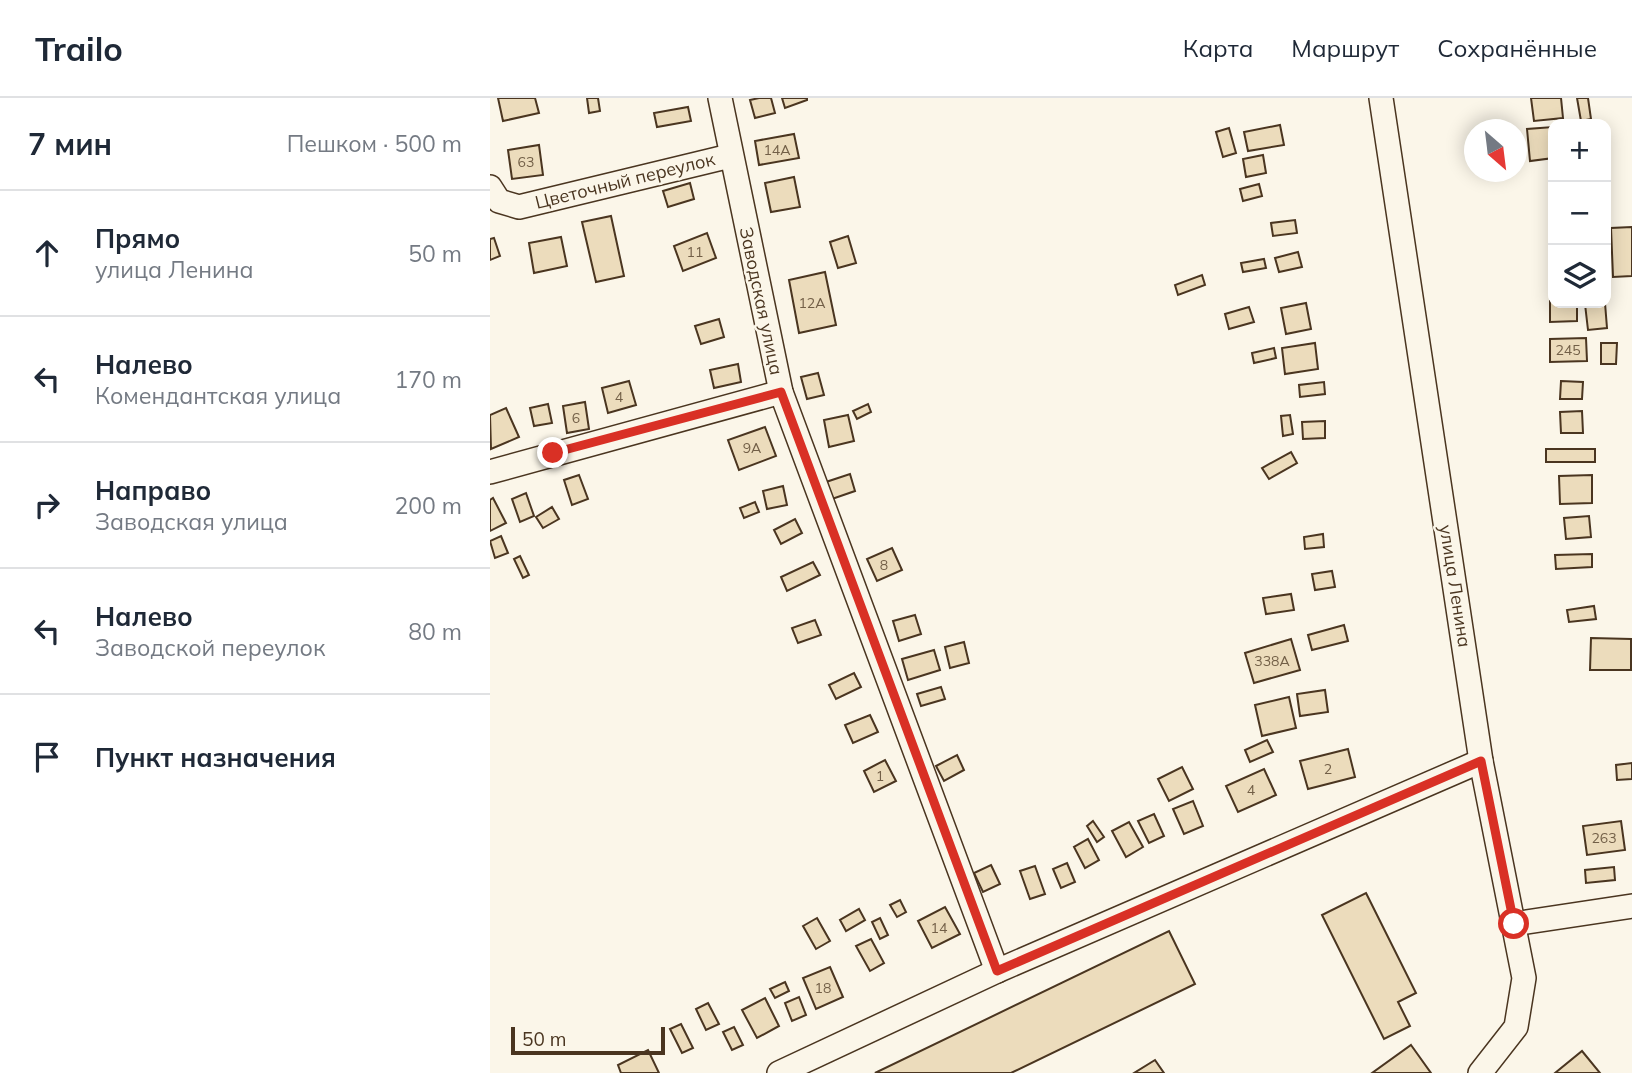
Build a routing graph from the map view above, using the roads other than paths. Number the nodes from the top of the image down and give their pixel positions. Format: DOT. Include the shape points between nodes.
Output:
graph roads {
  1 [pos="720,98"];
  2 [pos="1381,98"];
  3 [pos="730,156"];
  4 [pos="490,187"];
  5 [pos="781,392"];
  6 [pos="490,471"];
  7 [pos="1481,761"];
  8 [pos="1632,906"];
  9 [pos="1514,924"];
  10 [pos="997,971"];
  11 [pos="1484,1069"];
  12 [pos="779,1073"];
  1 -- 3 [label="street, Заводская улица"];
  2 -- 7 [label="street, улица Ленина"];
  3 -- 4 [label="street, Цветочный переулок" via="519,207 499,201"];
  3 -- 5 [label="street, Заводская улица"];
  5 -- 6 [label="street"];
  5 -- 10 [label="street, Заводская улица"];
  7 -- 9 [label="street, улица Ленина"];
  7 -- 10 [label="street"];
  8 -- 9 [label="street"];
  9 -- 11 [label="street, улица Ленина" via="1524,978 1516,1027"];
  10 -- 12 [label="street"];
}
